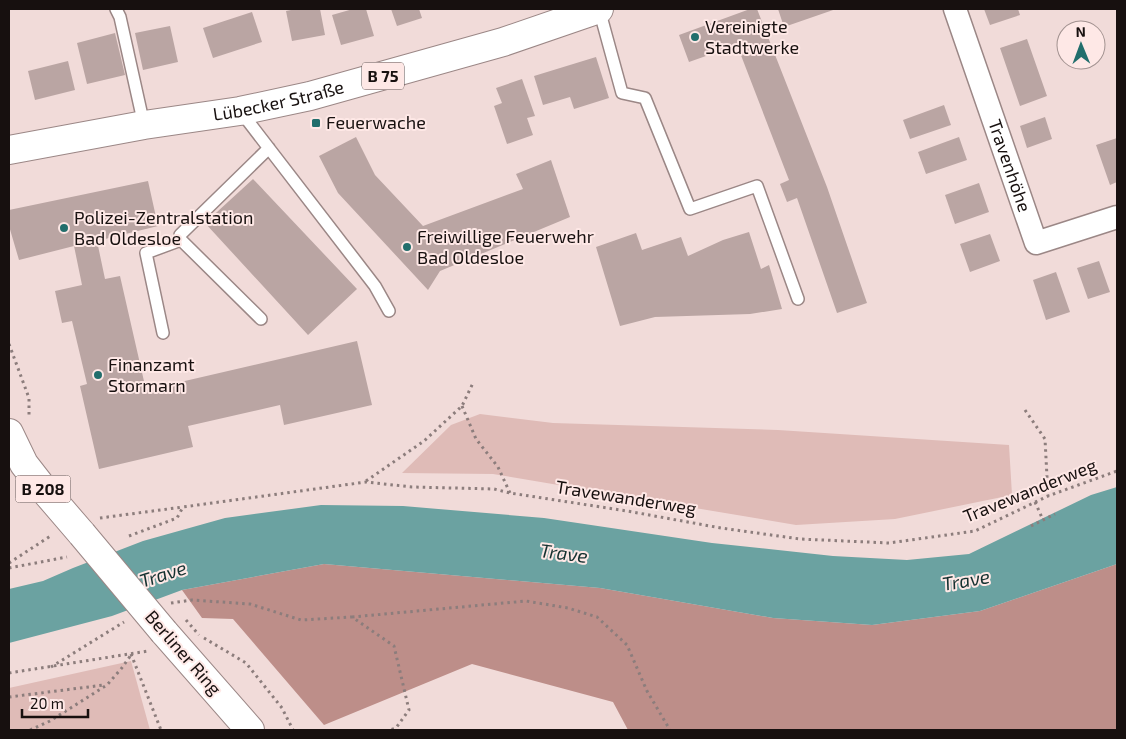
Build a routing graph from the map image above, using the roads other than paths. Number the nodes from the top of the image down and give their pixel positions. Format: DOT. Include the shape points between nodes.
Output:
graph roads {
  1 [pos="116,9"];
  2 [pos="955,9"];
  3 [pos="588,11"];
  4 [pos="240,111"];
  5 [pos="144,125"];
  6 [pos="269,148"];
  7 [pos="9,150"];
  8 [pos="1117,217"];
  9 [pos="181,240"];
  10 [pos="798,299"];
  11 [pos="389,311"];
  12 [pos="261,319"];
  13 [pos="163,333"];
  14 [pos="19,428"];
  15 [pos="250,730"];
  1 -- 5 [label="lane"];
  2 -- 8 [label="street, Travenhöhe" via="1036,243"];
  3 -- 4 [label="main road, Lübecker Straße / B 75" via="504,42 310,96"];
  3 -- 10 [label="lane" via="622,94 645,98 690,209 757,186"];
  4 -- 5 [label="main road, Lübecker Straße / B 75"];
  4 -- 6 [label="lane"];
  5 -- 7 [label="main road, Lübecker Straße / B 75"];
  6 -- 9 [label="lane" via="180,234"];
  6 -- 11 [label="lane" via="375,286"];
  9 -- 12 [label="lane"];
  9 -- 13 [label="lane" via="146,253"];
  14 -- 15 [label="main road, Berliner Ring / B 208, bridge" via="24,464 45,492 78,526 160,641"];
}
